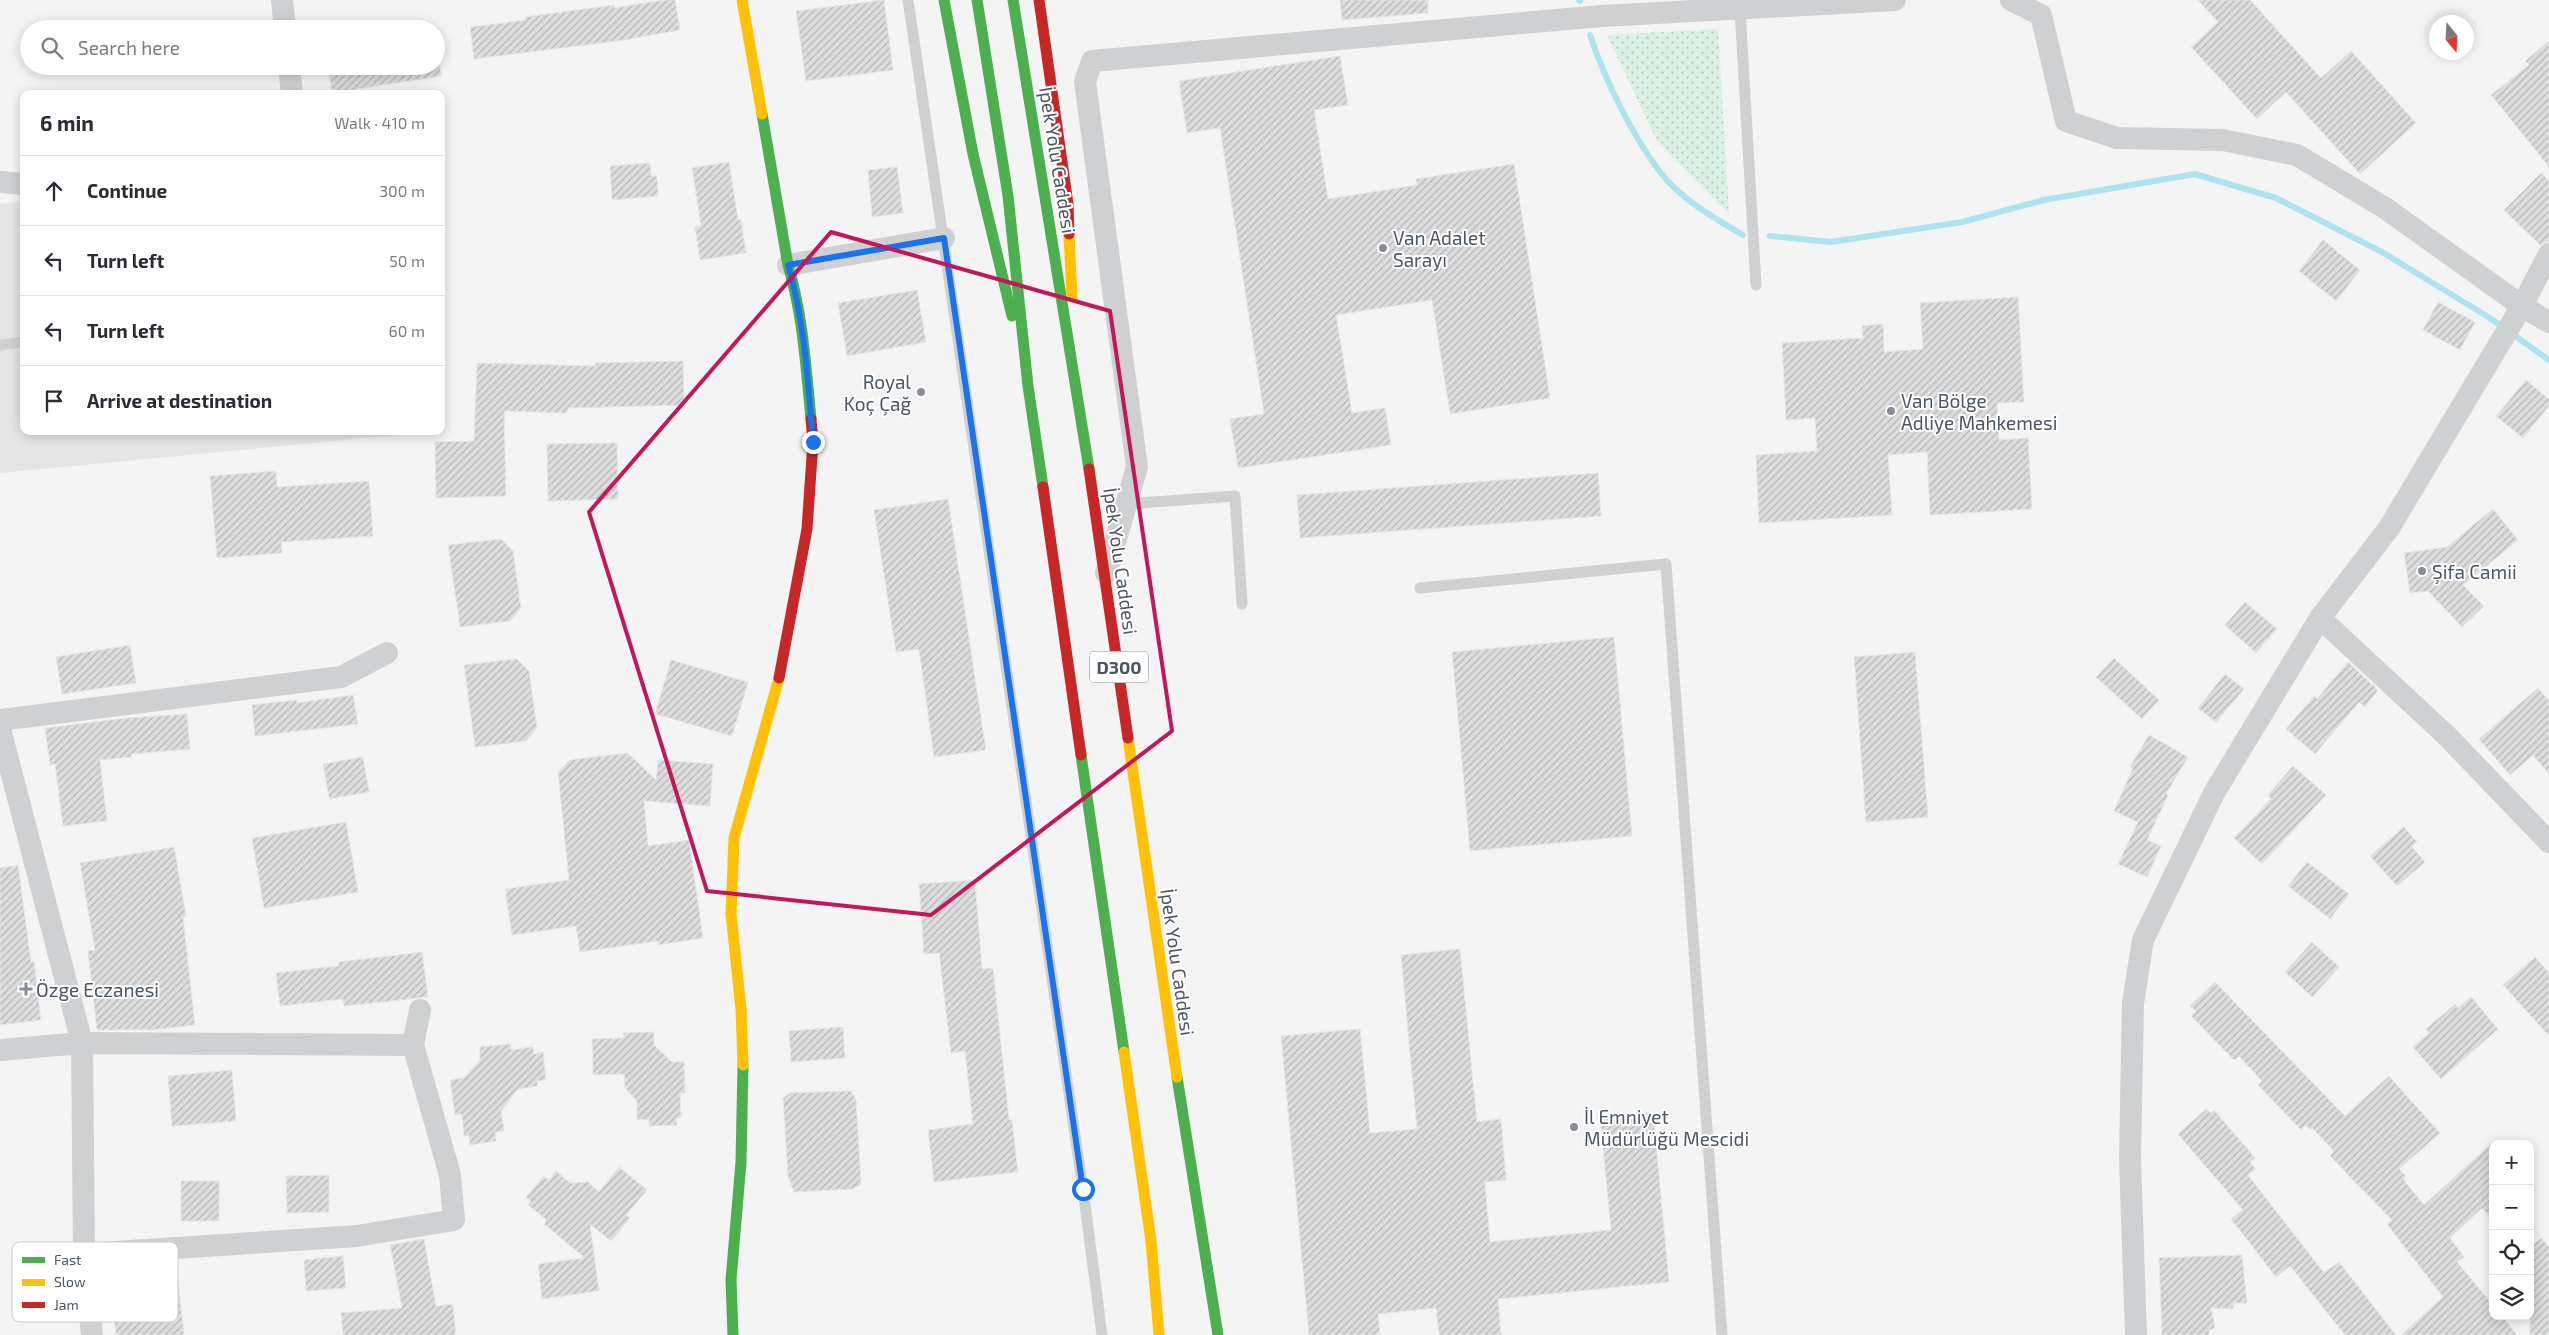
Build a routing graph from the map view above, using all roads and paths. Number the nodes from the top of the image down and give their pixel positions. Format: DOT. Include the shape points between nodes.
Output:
graph roads {
  1 [pos="282,0"];
  2 [pos="742,0"];
  3 [pos="908,0"];
  4 [pos="944,0"];
  5 [pos="977,0"];
  6 [pos="1013,0"];
  7 [pos="1039,0"];
  8 [pos="1895,0"];
  9 [pos="2011,0"];
  10 [pos="1740,9"];
  11 [pos="284,20"];
  12 [pos="290,75"];
  13 [pos="292,90"];
  14 [pos="0,182"];
  15 [pos="20,184"];
  16 [pos="944,238"];
  17 [pos="2549,254"];
  18 [pos="788,265"];
  19 [pos="1756,285"];
  20 [pos="2522,306"];
  21 [pos="2549,322"];
  22 [pos="20,342"];
  23 [pos="0,345"];
  24 [pos="1075,371"];
  25 [pos="1028,386"];
  26 [pos="1126,504"];
  27 [pos="1105,575"];
  28 [pos="1420,588"];
  29 [pos="1242,604"];
  30 [pos="2320,618"];
  31 [pos="387,653"];
  32 [pos="0,720"];
  33 [pos="0,729"];
  34 [pos="2549,842"];
  35 [pos="420,1010"];
  36 [pos="82,1043"];
  37 [pos="413,1045"];
  38 [pos="0,1050"];
  39 [pos="84,1242"];
  40 [pos="178,1248"];
  41 [pos="91,1322"];
  42 [pos="92,1335"];
  43 [pos="733,1335"];
  44 [pos="1102,1335"];
  45 [pos="1159,1335"];
  46 [pos="1218,1335"];
  47 [pos="1722,1335"];
  48 [pos="2136,1335"];
  1 -- 11 [label="street"];
  2 -- 18 [label="main road"];
  3 -- 16 [label="lane"];
  4 -- 25 [label="main road" via="974,154"];
  5 -- 25 [label="main road, D300" via="1008,196"];
  6 -- 24 [label="main road, İpek Yolu Caddesi / D300"];
  7 -- 24 [label="main road" via="1068,204"];
  8 -- 10 [label="street"];
  9 -- 20 [label="street" via="2041,15 2066,121 2117,138 2223,140 2297,155 2385,208"];
  10 -- 19 [label="lane"];
  10 -- 26 [label="street" via="1602,16 1092,61 1085,82 1137,467"];
  12 -- 13 [label="street"];
  14 -- 15 [label="street"];
  16 -- 18 [label="street"];
  16 -- 44 [label="lane"];
  17 -- 20 [label="street"];
  18 -- 43 [label="main road" via="795,288 805,353 813,442 807,528 784,660 734,838 731,914 744,1078 731,1280"];
  20 -- 21 [label="street"];
  20 -- 30 [label="street" via="2389,528"];
  22 -- 23 [label="lane"];
  24 -- 27 [label="main road, İpek Yolu Caddesi / D300"];
  25 -- 45 [label="main road, D300" via="1151,1241"];
  26 -- 27 [label="street"];
  26 -- 29 [label="lane" via="1235,496"];
  27 -- 46 [label="main road, İpek Yolu Caddesi / D300" via="1168,1017"];
  28 -- 47 [label="lane" via="1666,564"];
  30 -- 34 [label="street" via="2447,736"];
  30 -- 48 [label="street" via="2214,793 2143,940 2134,1003 2130,1158"];
  31 -- 32 [label="street" via="341,677"];
  33 -- 36 [label="street"];
  35 -- 37 [label="street"];
  36 -- 37 [label="street"];
  36 -- 38 [label="street"];
  36 -- 39 [label="street"];
  37 -- 40 [label="street" via="450,1175 454,1220 357,1236"];
  41 -- 42 [label="street"];
}
